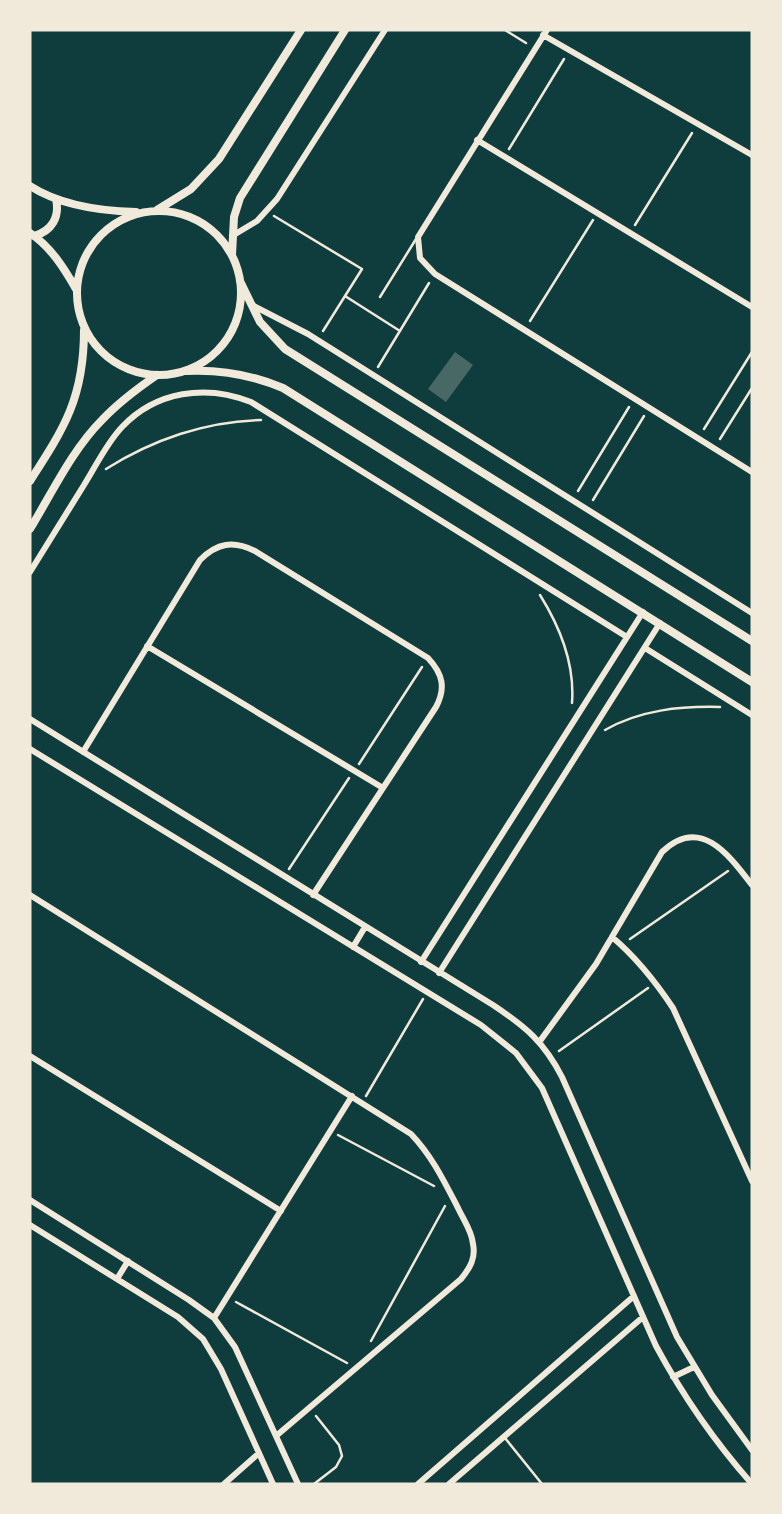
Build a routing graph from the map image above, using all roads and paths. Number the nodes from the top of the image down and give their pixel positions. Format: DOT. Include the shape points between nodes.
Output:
graph roads {
  1 [pos="301,30"];
  2 [pos="345,30"];
  3 [pos="385,30"];
  4 [pos="505,30"];
  5 [pos="545,32"];
  6 [pos="535,48"];
  7 [pos="570,50"];
  8 [pos="698,124"];
  9 [pos="477,140"];
  10 [pos="752,155"];
  11 [pos="504,156"];
  12 [pos="30,186"];
  13 [pos="56,199"];
  14 [pos="157,210"];
  15 [pos="268,211"];
  16 [pos="142,212"];
  17 [pos="597,213"];
  18 [pos="630,233"];
  19 [pos="32,234"];
  20 [pos="232,236"];
  21 [pos="418,237"];
  22 [pos="232,255"];
  23 [pos="435,274"];
  24 [pos="240,281"];
  25 [pos="76,289"];
  26 [pos="345,296"];
  27 [pos="380,297"];
  28 [pos="251,305"];
  29 [pos="752,307"];
  30 [pos="370,312"];
  31 [pos="84,327"];
  32 [pos="524,330"];
  33 [pos="400,331"];
  34 [pos="318,340"];
  35 [pos="752,352"];
  36 [pos="185,371"];
  37 [pos="157,375"];
  38 [pos="374,375"];
  39 [pos="752,388"];
  40 [pos="634,398"];
  41 [pos="649,407"];
  42 [pos="279,419"];
  43 [pos="698,438"];
  44 [pos="714,448"];
  45 [pos="102,472"];
  46 [pos="752,472"];
  47 [pos="30,481"];
  48 [pos="573,500"];
  49 [pos="587,509"];
  50 [pos="30,529"];
  51 [pos="30,572"];
  52 [pos="538,593"];
  53 [pos="643,612"];
  54 [pos="752,613"];
  55 [pos="660,623"];
  56 [pos="627,637"];
  57 [pos="752,641"];
  58 [pos="148,646"];
  59 [pos="645,648"];
  60 [pos="752,682"];
  61 [pos="719,707"];
  62 [pos="752,715"];
  63 [pos="30,719"];
  64 [pos="570,727"];
  65 [pos="586,741"];
  66 [pos="30,748"];
  67 [pos="83,751"];
  68 [pos="383,788"];
  69 [pos="736,865"];
  70 [pos="752,885"];
  71 [pos="30,895"];
  72 [pos="313,895"];
  73 [pos="365,927"];
  74 [pos="612,937"];
  75 [pos="622,945"];
  76 [pos="353,947"];
  77 [pos="421,962"];
  78 [pos="439,973"];
  79 [pos="656,982"];
  80 [pos="427,993"];
  81 [pos="540,1041"];
  82 [pos="30,1056"];
  83 [pos="552,1057"];
  84 [pos="352,1096"];
  85 [pos="362,1102"];
  86 [pos="331,1131"];
  87 [pos="752,1181"];
  88 [pos="451,1195"];
  89 [pos="30,1200"];
  90 [pos="281,1211"];
  91 [pos="30,1225"];
  92 [pos="128,1261"];
  93 [pos="117,1279"];
  94 [pos="634,1296"];
  95 [pos="227,1297"];
  96 [pos="214,1318"];
  97 [pos="643,1318"];
  98 [pos="369,1345"];
  99 [pos="694,1367"];
  100 [pos="356,1368"];
  101 [pos="673,1377"];
  102 [pos="310,1407"];
  103 [pos="276,1436"];
  104 [pos="504,1437"];
  105 [pos="752,1450"];
  106 [pos="259,1453"];
  107 [pos="224,1484"];
  108 [pos="273,1484"];
  109 [pos="298,1484"];
  110 [pos="314,1484"];
  111 [pos="418,1484"];
  112 [pos="449,1484"];
  113 [pos="542,1484"];
  114 [pos="752,1484"];
  1 -- 14 [label="street" via="219,159 191,189"];
  2 -- 20 [label="street" via="249,181"];
  3 -- 15 [label="street"];
  4 -- 6 [label="path"];
  5 -- 6 [label="street"];
  5 -- 7 [label="street"];
  6 -- 9 [label="street"];
  7 -- 8 [label="street"];
  7 -- 11 [label="path"];
  8 -- 10 [label="street"];
  8 -- 18 [label="path"];
  9 -- 11 [label="street"];
  9 -- 21 [label="street"];
  11 -- 17 [label="street"];
  12 -- 13 [label="street"];
  13 -- 16 [label="street" via="89,208"];
  13 -- 19 [label="street" via="55,220 46,231"];
  14 -- 16 [label="street"];
  14 -- 22 [label="street" via="201,222"];
  15 -- 20 [label="street"];
  15 -- 26 [label="path" via="362,269"];
  16 -- 25 [label="street" via="101,234 84,259"];
  17 -- 18 [label="street"];
  17 -- 32 [label="path"];
  18 -- 29 [label="street"];
  19 -- 25 [label="street" via="58,260"];
  20 -- 22 [label="street"];
  21 -- 23 [label="street" via="420,258"];
  21 -- 27 [label="lane"];
  22 -- 24 [label="street"];
  23 -- 32 [label="street"];
  23 -- 33 [label="path"];
  24 -- 28 [label="street"];
  24 -- 36 [label="street" via="233,329 213,355"];
  25 -- 31 [label="street"];
  26 -- 30 [label="path"];
  26 -- 34 [label="path"];
  27 -- 30 [label="path"];
  28 -- 34 [label="street"];
  28 -- 57 [label="street" via="285,349"];
  30 -- 33 [label="path"];
  31 -- 37 [label="street" via="106,356 139,373"];
  31 -- 47 [label="street" via="81,381 73,407"];
  32 -- 40 [label="street"];
  33 -- 38 [label="path"];
  34 -- 38 [label="street"];
  35 -- 43 [label="path"];
  36 -- 37 [label="street"];
  36 -- 53 [label="street" via="225,371 283,388"];
  37 -- 50 [label="street" via="102,420 83,442"];
  38 -- 48 [label="street"];
  39 -- 44 [label="path"];
  40 -- 41 [label="street"];
  40 -- 48 [label="path"];
  41 -- 43 [label="street"];
  41 -- 49 [label="path"];
  42 -- 45 [label="path" via="232,422 186,432"];
  42 -- 51 [label="street" via="251,402 211,392 184,393 145,408 113,437"];
  42 -- 56 [label="street"];
  43 -- 44 [label="street"];
  44 -- 46 [label="street"];
  48 -- 49 [label="street"];
  49 -- 54 [label="street"];
  52 -- 64 [label="path" via="554,617 569,661"];
  53 -- 55 [label="street"];
  53 -- 56 [label="street"];
  55 -- 59 [label="street"];
  55 -- 60 [label="street"];
  56 -- 64 [label="street"];
  58 -- 67 [label="street"];
  58 -- 68 [label="street"];
  58 -- 68 [label="street" via="211,549 241,544 255,551 438,668 442,695"];
  59 -- 62 [label="street"];
  59 -- 65 [label="street"];
  61 -- 65 [label="path" via="654,712"];
  63 -- 67 [label="street"];
  64 -- 77 [label="street"];
  65 -- 78 [label="street"];
  66 -- 76 [label="street"];
  67 -- 72 [label="street"];
  68 -- 72 [label="street"];
  69 -- 70 [label="street"];
  69 -- 74 [label="street" via="712,842 699,837 672,843 662,852"];
  69 -- 75 [label="path"];
  71 -- 84 [label="street"];
  72 -- 73 [label="street"];
  73 -- 76 [label="street"];
  73 -- 77 [label="street"];
  74 -- 75 [label="street"];
  74 -- 81 [label="street"];
  75 -- 79 [label="street"];
  76 -- 80 [label="street"];
  77 -- 78 [label="street"];
  78 -- 81 [label="street"];
  79 -- 83 [label="path"];
  79 -- 87 [label="street" via="673,1008"];
  80 -- 85 [label="path"];
  80 -- 94 [label="street" via="500,1038 530,1069"];
  81 -- 83 [label="street"];
  82 -- 90 [label="street"];
  83 -- 99 [label="street"];
  84 -- 85 [label="street"];
  84 -- 86 [label="street"];
  85 -- 88 [label="street" via="424,1147"];
  86 -- 88 [label="path"];
  86 -- 90 [label="street"];
  88 -- 98 [label="path"];
  88 -- 100 [label="street" via="473,1243 470,1269"];
  89 -- 92 [label="street"];
  90 -- 95 [label="street"];
  91 -- 93 [label="street"];
  92 -- 93 [label="street"];
  92 -- 96 [label="street"];
  93 -- 106 [label="street" via="178,1317 203,1339"];
  94 -- 97 [label="street"];
  94 -- 111 [label="street"];
  95 -- 96 [label="street"];
  95 -- 100 [label="path"];
  96 -- 103 [label="street" via="234,1347"];
  97 -- 101 [label="street"];
  97 -- 104 [label="street"];
  99 -- 101 [label="street"];
  99 -- 105 [label="street"];
  100 -- 102 [label="street"];
  101 -- 114 [label="street" via="712,1436"];
  102 -- 103 [label="street"];
  102 -- 110 [label="path" via="342,1451 336,1467"];
  103 -- 109 [label="street"];
  104 -- 112 [label="street"];
  104 -- 113 [label="lane"];
  106 -- 107 [label="street"];
  106 -- 108 [label="street"];
}
